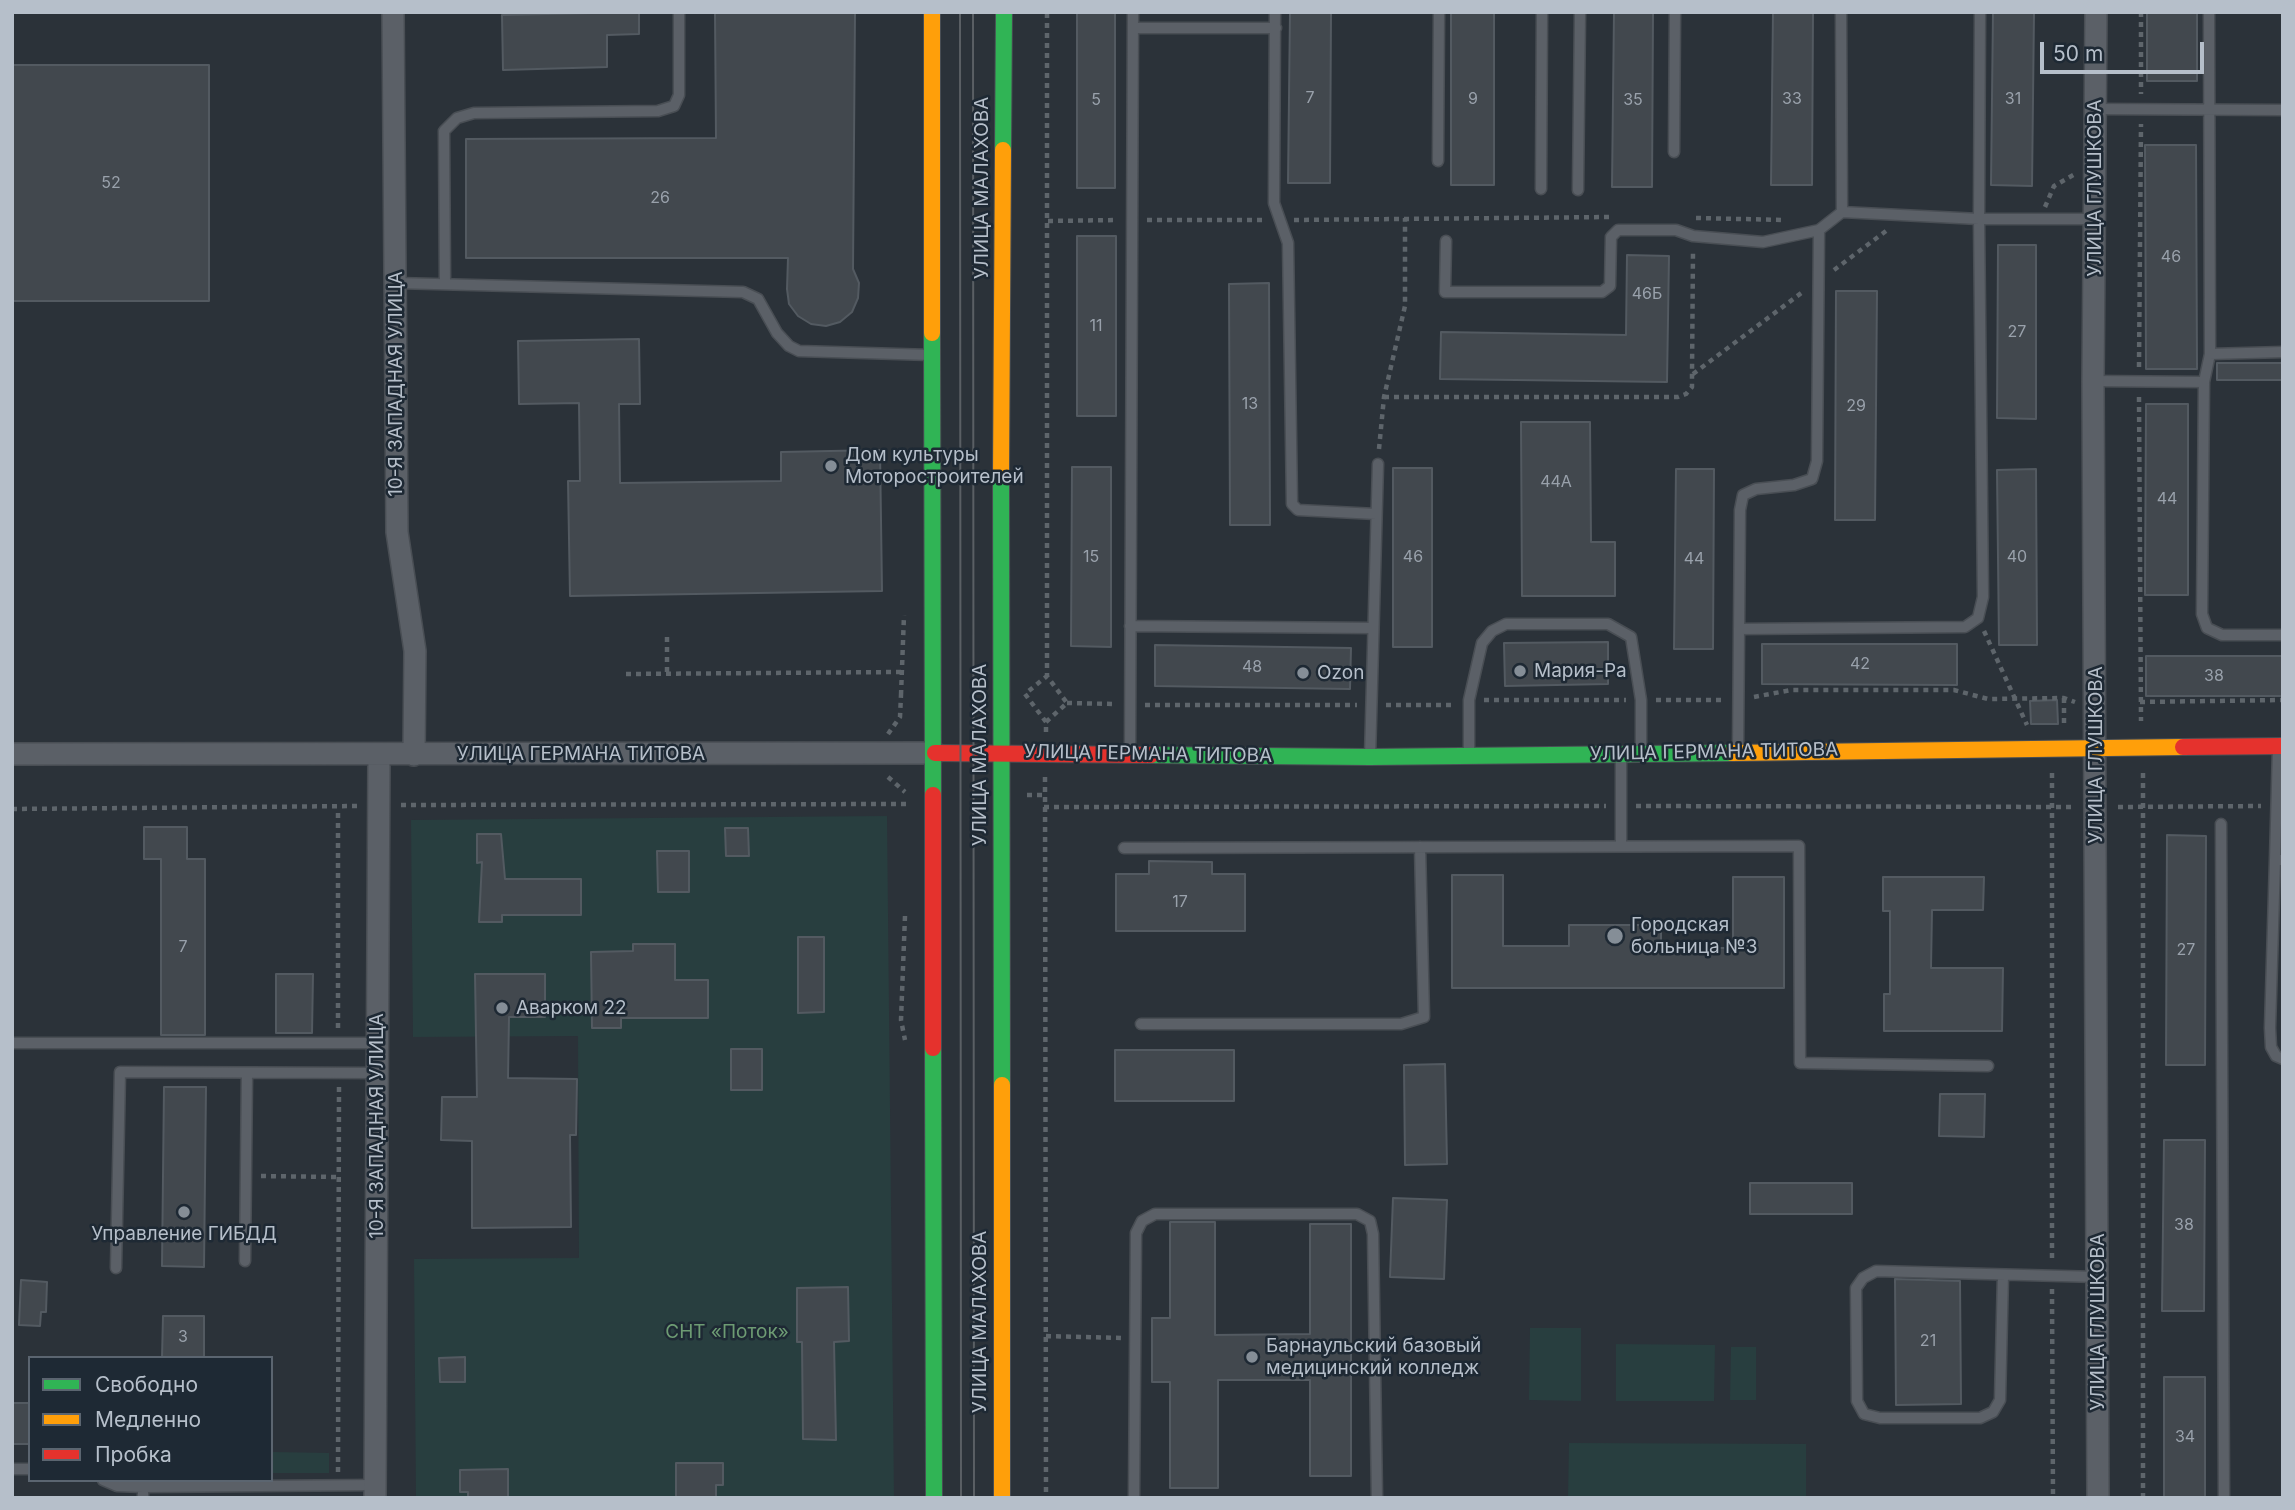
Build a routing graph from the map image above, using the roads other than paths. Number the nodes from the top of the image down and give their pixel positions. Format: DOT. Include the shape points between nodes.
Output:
graph roads {
  1 [pos="393,12"];
  2 [pos="679,12"];
  3 [pos="932,12"];
  4 [pos="1004,12"];
  5 [pos="1133,12"];
  6 [pos="1275,12"];
  7 [pos="1439,12"];
  8 [pos="1542,12"];
  9 [pos="1580,12"];
  10 [pos="1675,12"];
  11 [pos="1841,12"];
  12 [pos="1980,12"];
  13 [pos="2096,12"];
  14 [pos="2209,12"];
  15 [pos="1133,28"];
  16 [pos="1276,28"];
  17 [pos="2095,109"];
  18 [pos="2208,110"];
  19 [pos="2283,110"];
  20 [pos="1674,152"];
  21 [pos="1438,161"];
  22 [pos="1541,189"];
  23 [pos="1578,190"];
  24 [pos="1842,212"];
  25 [pos="1979,219"];
  26 [pos="2096,219"];
  27 [pos="1819,230"];
  28 [pos="1446,241"];
  29 [pos="396,283"];
  30 [pos="445,284"];
  31 [pos="2283,352"];
  32 [pos="2210,354"];
  33 [pos="934,355"];
  34 [pos="2093,381"];
  35 [pos="2204,382"];
  36 [pos="1378,464"];
  37 [pos="1376,514"];
  38 [pos="1130,626"];
  39 [pos="1372,628"];
  40 [pos="1739,629"];
  41 [pos="2283,635"];
  42 [pos="2280,746"];
  43 [pos="2096,749"];
  44 [pos="1738,752"];
  45 [pos="935,753"];
  46 [pos="1001,753"];
  47 [pos="1621,753"];
  48 [pos="1641,753"];
  49 [pos="12,754"];
  50 [pos="379,755"];
  51 [pos="414,755"];
  52 [pos="1129,755"];
  53 [pos="1469,755"];
  54 [pos="1370,757"];
  55 [pos="2221,824"];
  56 [pos="1620,846"];
  57 [pos="1420,847"];
  58 [pos="1124,848"];
  59 [pos="2279,860"];
  60 [pos="1141,1024"];
  61 [pos="12,1043"];
  62 [pos="377,1043"];
  63 [pos="2283,1059"];
  64 [pos="1988,1066"];
  65 [pos="247,1073"];
  66 [pos="377,1073"];
  67 [pos="246,1261"];
  68 [pos="116,1268"];
  69 [pos="2003,1275"];
  70 [pos="2098,1277"];
  71 [pos="108,1482"];
  72 [pos="375,1491"];
  73 [pos="144,1492"];
  74 [pos="934,1498"];
  75 [pos="1002,1498"];
  76 [pos="1134,1498"];
  77 [pos="1377,1498"];
  78 [pos="2098,1498"];
  79 [pos="2224,1498"];
  1 -- 29 [label="street, 10-Я ЗАПАДНАЯ УЛИЦА"];
  2 -- 30 [label="lane" via="679,95 674,106 659,111 474,113 457,118 444,131"];
  3 -- 33 [label="main road"];
  4 -- 46 [label="main road, УЛИЦА МАЛАХОВА"];
  5 -- 15 [label="lane"];
  6 -- 16 [label="lane"];
  7 -- 21 [label="lane"];
  8 -- 22 [label="lane"];
  9 -- 23 [label="lane"];
  10 -- 20 [label="lane"];
  11 -- 24 [label="lane"];
  12 -- 25 [label="lane"];
  13 -- 17 [label="street, УЛИЦА ГЛУШКОВА"];
  14 -- 18 [label="lane"];
  15 -- 16 [label="lane"];
  15 -- 38 [label="lane"];
  16 -- 37 [label="lane" via="1274,203 1288,243 1292,504 1298,510"];
  17 -- 18 [label="lane"];
  17 -- 26 [label="street, УЛИЦА ГЛУШКОВА"];
  18 -- 19 [label="lane"];
  18 -- 32 [label="lane"];
  24 -- 25 [label="lane"];
  24 -- 27 [label="lane"];
  25 -- 26 [label="lane"];
  25 -- 40 [label="lane" via="1983,597 1978,618 1965,627"];
  26 -- 34 [label="street, УЛИЦА ГЛУШКОВА"];
  27 -- 28 [label="lane" via="1763,242 1693,236 1676,230 1618,230 1611,237 1610,285 1602,292 1445,292"];
  27 -- 40 [label="lane" via="1817,461 1812,479 1743,495"];
  29 -- 30 [label="lane"];
  29 -- 51 [label="street, 10-Я ЗАПАДНАЯ УЛИЦА" via="397,532 415,651"];
  30 -- 33 [label="lane" via="743,292 758,299 777,333 799,351"];
  31 -- 32 [label="lane"];
  32 -- 35 [label="lane"];
  33 -- 45 [label="main road"];
  34 -- 35 [label="lane"];
  34 -- 43 [label="street, УЛИЦА ГЛУШКОВА"];
  35 -- 41 [label="lane" via="2202,614 2207,628 2222,635"];
  36 -- 37 [label="lane"];
  37 -- 39 [label="lane"];
  38 -- 39 [label="lane"];
  38 -- 52 [label="lane"];
  39 -- 54 [label="lane"];
  40 -- 44 [label="lane"];
  42 -- 43 [label="main road, УЛИЦА ГЕРМАНА ТИТОВА"];
  42 -- 59 [label="lane"];
  43 -- 44 [label="main road, УЛИЦА ГЕРМАНА ТИТОВА"];
  43 -- 70 [label="street, УЛИЦА ГЛУШКОВА"];
  44 -- 48 [label="main road, УЛИЦА ГЕРМАНА ТИТОВА"];
  45 -- 46 [label="main road, УЛИЦА ГЕРМАНА ТИТОВА"];
  45 -- 51 [label="street, УЛИЦА ГЕРМАНА ТИТОВА"];
  45 -- 74 [label="main road"];
  46 -- 52 [label="main road, УЛИЦА ГЕРМАНА ТИТОВА"];
  46 -- 75 [label="main road, УЛИЦА МАЛАХОВА"];
  47 -- 48 [label="main road, УЛИЦА ГЕРМАНА ТИТОВА"];
  47 -- 53 [label="main road, УЛИЦА ГЕРМАНА ТИТОВА"];
  47 -- 56 [label="lane"];
  48 -- 53 [label="lane" via="1641,700 1631,637 1608,624 1506,624 1482,643 1469,702"];
  49 -- 50 [label="street, УЛИЦА ГЕРМАНА ТИТОВА"];
  50 -- 51 [label="street, УЛИЦА ГЕРМАНА ТИТОВА"];
  50 -- 62 [label="street, 10-Я ЗАПАДНАЯ УЛИЦА"];
  52 -- 54 [label="main road, УЛИЦА ГЕРМАНА ТИТОВА"];
  53 -- 54 [label="main road, УЛИЦА ГЕРМАНА ТИТОВА"];
  55 -- 79 [label="lane"];
  56 -- 57 [label="lane"];
  56 -- 64 [label="lane" via="1799,846 1800,1063"];
  57 -- 58 [label="lane"];
  57 -- 60 [label="lane" via="1423,1017 1401,1024"];
  59 -- 63 [label="lane" via="2271,1038 2276,1056"];
  61 -- 62 [label="lane"];
  62 -- 66 [label="street, 10-Я ЗАПАДНАЯ УЛИЦА"];
  65 -- 66 [label="lane"];
  65 -- 67 [label="lane"];
  65 -- 68 [label="lane" via="120,1072"];
  66 -- 72 [label="street, 10-Я ЗАПАДНАЯ УЛИЦА"];
  69 -- 69 [label="lane" via="1876,1271 1863,1278 1856,1288 1857,1401 1864,1414 1980,1418 1993,1412 2000,1400"];
  69 -- 70 [label="lane"];
  70 -- 78 [label="street, УЛИЦА ГЛУШКОВА"];
  71 -- 73 [label="lane"];
  72 -- 73 [label="lane" via="338,1485"];
  76 -- 77 [label="lane" via="1136,1233 1142,1221 1156,1214 1357,1214 1370,1221"];
}
